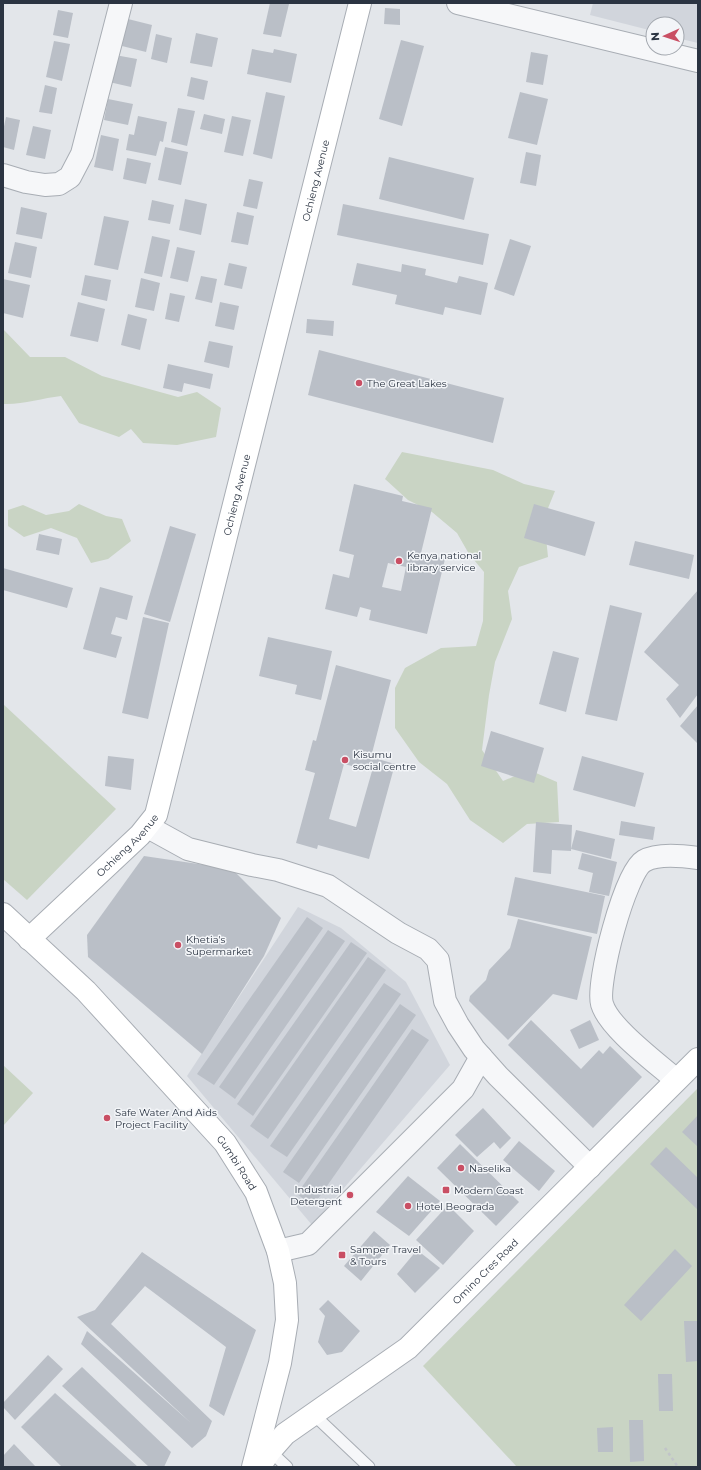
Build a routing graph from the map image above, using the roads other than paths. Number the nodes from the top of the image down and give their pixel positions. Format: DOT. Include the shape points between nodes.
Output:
graph roads {
  1 [pos="121,3"];
  2 [pos="360,3"];
  3 [pos="458,3"];
  4 [pos="698,61"];
  5 [pos="3,176"];
  6 [pos="148,827"];
  7 [pos="698,858"];
  8 [pos="3,914"];
  9 [pos="29,939"];
  10 [pos="482,1057"];
  11 [pos="698,1059"];
  12 [pos="676,1080"];
  13 [pos="590,1167"];
  14 [pos="278,1251"];
  15 [pos="313,1414"];
  16 [pos="264,1459"];
  17 [pos="253,1467"];
  18 [pos="287,1467"];
  19 [pos="369,1467"];
  1 -- 5 [label="street" via="82,154 70,177 59,184 45,185"];
  2 -- 6 [label="street, Ochieng Avenue" via="156,815"];
  3 -- 4 [label="street"];
  6 -- 9 [label="street, Ochieng Avenue"];
  6 -- 10 [label="street" via="188,849 278,870 328,886 398,933 428,949 438,960 445,1001 474,1050"];
  7 -- 12 [label="street" via="673,854 644,861 633,874 606,956 602,1004 609,1018"];
  8 -- 9 [label="street, Gumbi Road"];
  9 -- 14 [label="street, Gumbi Road" via="86,991 225,1143 256,1192"];
  10 -- 13 [label="street"];
  10 -- 14 [label="street" via="463,1089 308,1244"];
  11 -- 12 [label="street, Omino Cres Road"];
  12 -- 13 [label="street, Omino Cres Road"];
  13 -- 15 [label="street, Omino Cres Road" via="408,1348"];
  14 -- 17 [label="street, Gumbi Road" via="285,1283 287,1320 280,1363"];
  15 -- 16 [label="street, Omino Cres Road" via="285,1434"];
  15 -- 19 [label="lane"];
  16 -- 18 [label="lane"];
}
